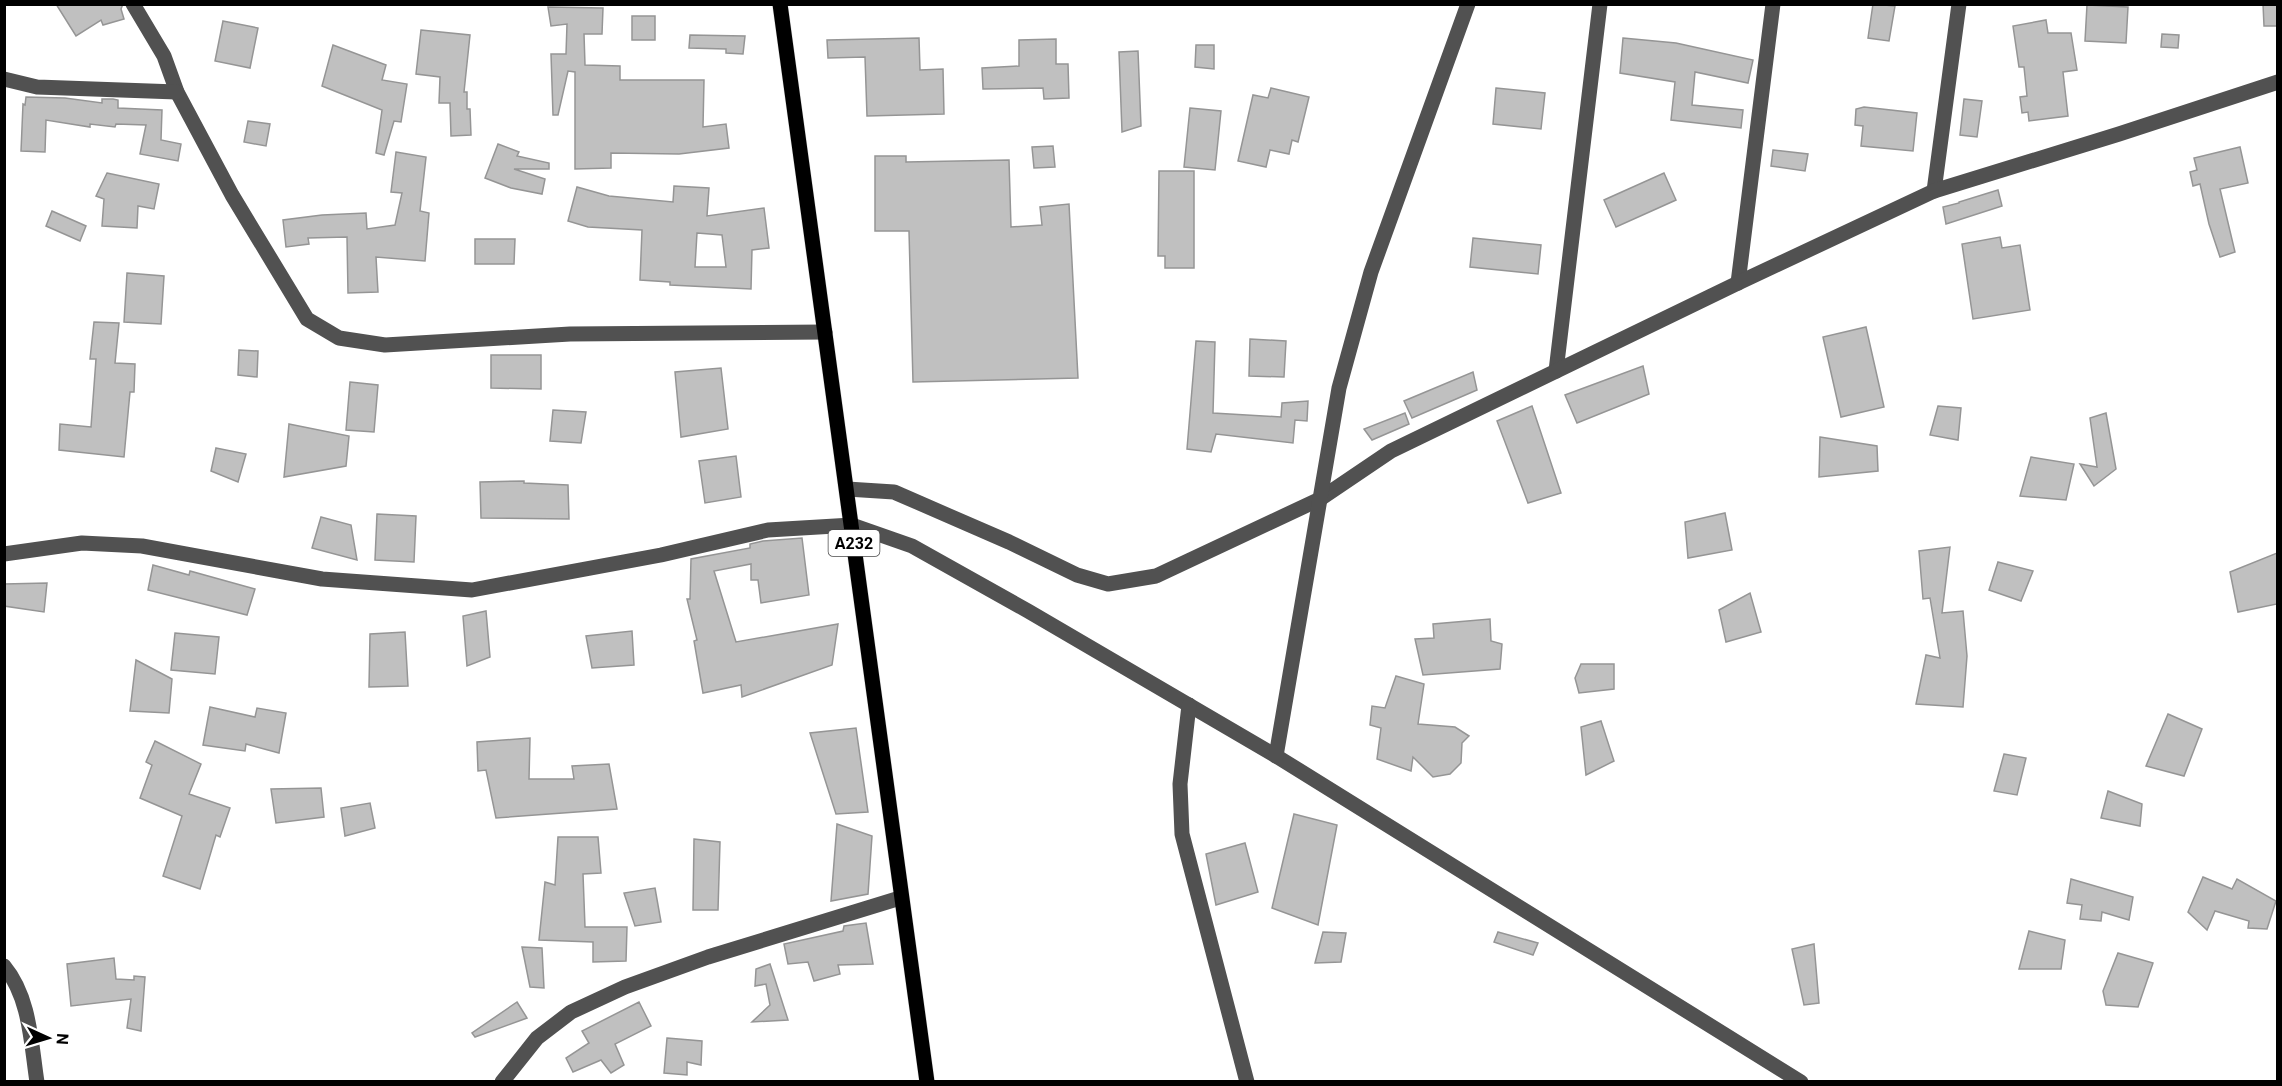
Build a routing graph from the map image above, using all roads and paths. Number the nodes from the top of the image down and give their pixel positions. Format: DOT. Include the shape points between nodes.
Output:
graph roads {
  1 [pos="133,4"];
  2 [pos="780,4"];
  3 [pos="1468,4"];
  4 [pos="1600,4"];
  5 [pos="1773,4"];
  6 [pos="1959,4"];
  7 [pos="4,79"];
  8 [pos="2277,82"];
  9 [pos="177,92"];
  10 [pos="1934,191"];
  11 [pos="1738,283"];
  12 [pos="825,332"];
  13 [pos="1556,371"];
  14 [pos="847,489"];
  15 [pos="1320,499"];
  16 [pos="852,525"];
  17 [pos="4,554"];
  18 [pos="1188,705"];
  19 [pos="1276,756"];
  20 [pos="900,898"];
  21 [pos="4,966"];
  22 [pos="37,1082"];
  23 [pos="502,1082"];
  24 [pos="927,1082"];
  25 [pos="1248,1082"];
  26 [pos="1801,1082"];
  1 -- 9 [label="street" via="164,56"];
  2 -- 12 [label="main road, A232"];
  3 -- 15 [label="street" via="1371,272 1339,388"];
  4 -- 13 [label="street"];
  5 -- 11 [label="street"];
  6 -- 10 [label="street"];
  7 -- 9 [label="street" via="37,87"];
  8 -- 10 [label="street"];
  9 -- 12 [label="street" via="232,195 307,319 339,338 385,345 570,334"];
  10 -- 11 [label="street"];
  11 -- 13 [label="street"];
  12 -- 14 [label="main road, A232"];
  13 -- 15 [label="street" via="1391,451"];
  14 -- 15 [label="street" via="894,492 1077,575 1108,584 1156,576"];
  14 -- 16 [label="main road, A232"];
  15 -- 19 [label="street"];
  16 -- 17 [label="street" via="768,530 661,555 472,590 322,579 142,546 82,543"];
  16 -- 18 [label="street" via="912,546"];
  16 -- 20 [label="main road, A232"];
  18 -- 19 [label="street"];
  18 -- 25 [label="street" via="1180,784 1182,834"];
  19 -- 26 [label="street"];
  20 -- 23 [label="street" via="625,987 571,1012 537,1038"];
  20 -- 24 [label="main road, A232"];
  21 -- 22 [label="street" via="25,1006"];
}
